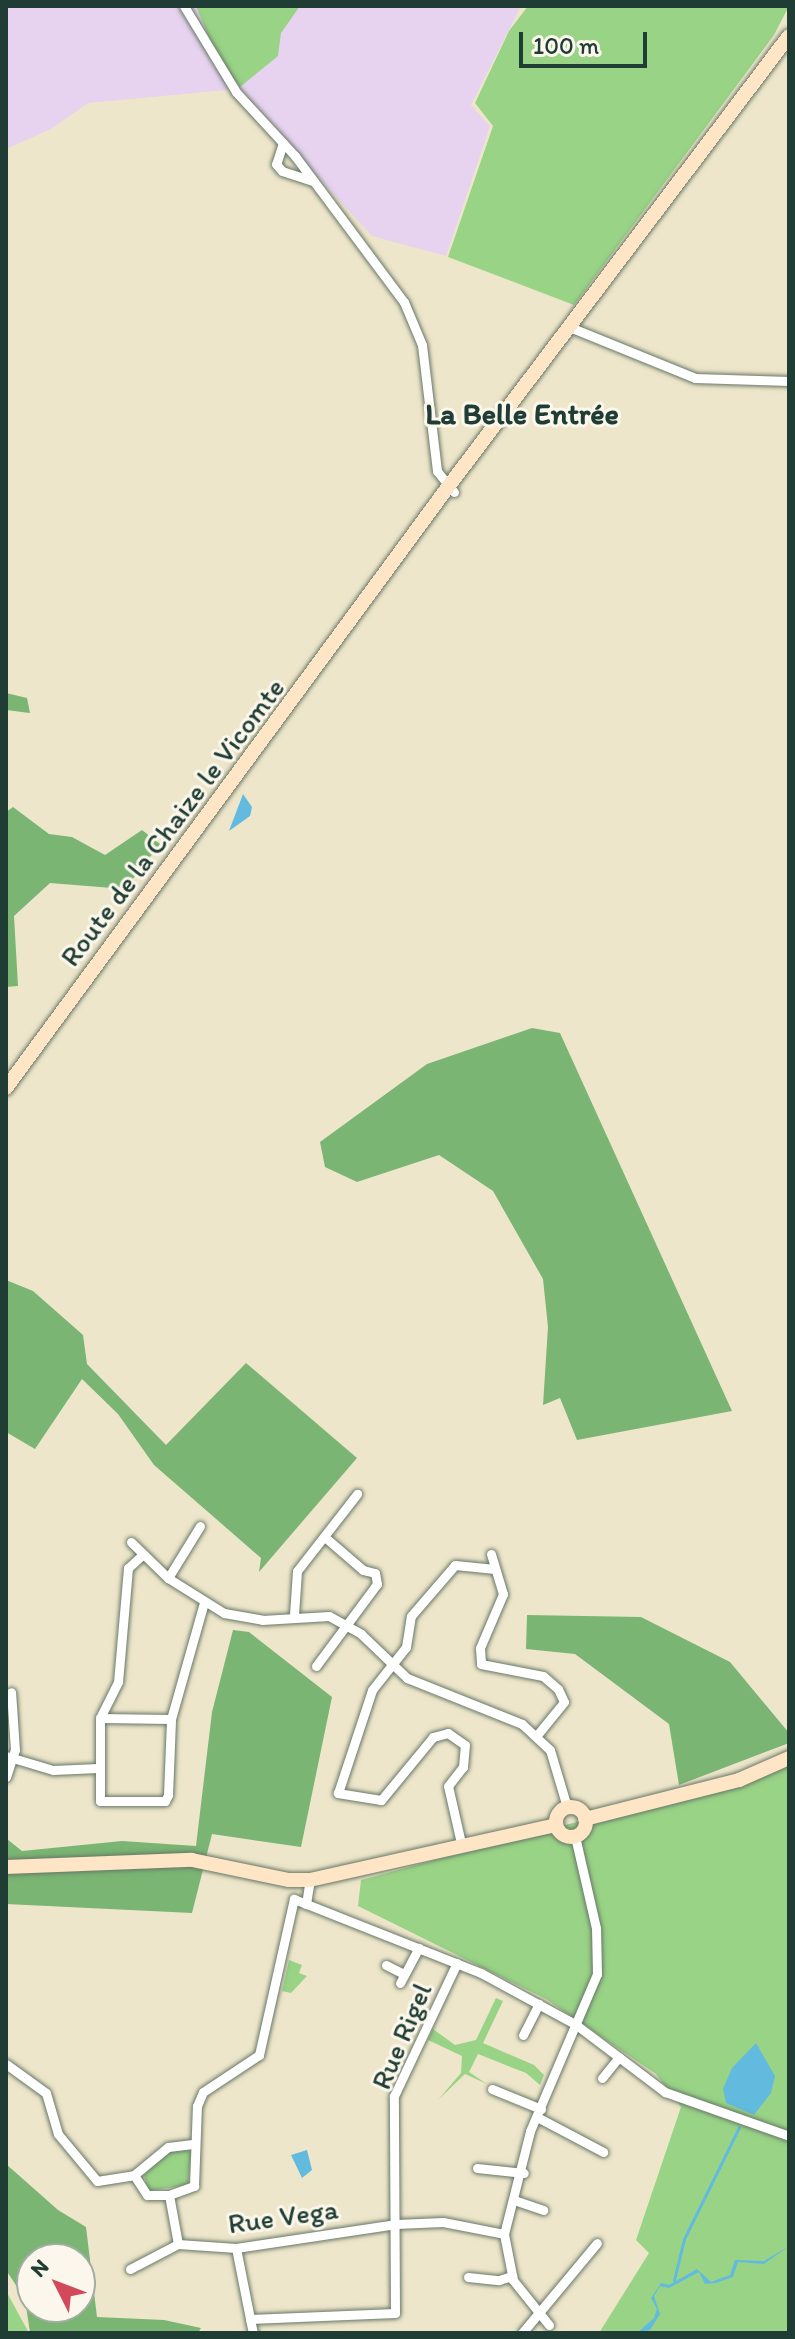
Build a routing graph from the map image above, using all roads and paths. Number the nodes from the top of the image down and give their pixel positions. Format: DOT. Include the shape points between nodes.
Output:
graph roads {
  1 [pos="184,6"];
  2 [pos="789,36"];
  3 [pos="283,143"];
  4 [pos="315,182"];
  5 [pos="572,328"];
  6 [pos="789,381"];
  7 [pos="451,490"];
  8 [pos="6,1088"];
  9 [pos="357,1494"];
  10 [pos="200,1526"];
  11 [pos="327,1539"];
  12 [pos="131,1542"];
  13 [pos="491,1554"];
  14 [pos="141,1556"];
  15 [pos="495,1569"];
  16 [pos="168,1578"];
  17 [pos="204,1602"];
  18 [pos="294,1615"];
  19 [pos="348,1624"];
  20 [pos="316,1666"];
  21 [pos="393,1668"];
  22 [pos="11,1692"];
  23 [pos="100,1718"];
  24 [pos="171,1719"];
  25 [pos="537,1735"];
  26 [pos="10,1758"];
  27 [pos="789,1758"];
  28 [pos="98,1768"];
  29 [pos="6,1777"];
  30 [pos="567,1807"];
  31 [pos="585,1819"];
  32 [pos="556,1825"];
  33 [pos="575,1836"];
  34 [pos="461,1843"];
  35 [pos="6,1867"];
  36 [pos="310,1880"];
  37 [pos="306,1904"];
  38 [pos="419,1948"];
  39 [pos="457,1963"];
  40 [pos="386,1965"];
  41 [pos="539,2004"];
  42 [pos="575,2024"];
  43 [pos="523,2035"];
  44 [pos="619,2057"];
  45 [pos="6,2064"];
  46 [pos="602,2078"];
  47 [pos="492,2089"];
  48 [pos="539,2113"];
  49 [pos="789,2136"];
  50 [pos="193,2144"];
  51 [pos="603,2152"];
  52 [pos="477,2168"];
  53 [pos="524,2173"];
  54 [pos="134,2175"];
  55 [pos="169,2195"];
  56 [pos="514,2200"];
  57 [pos="543,2210"];
  58 [pos="396,2224"];
  59 [pos="504,2234"];
  60 [pos="597,2243"];
  61 [pos="178,2244"];
  62 [pos="236,2248"];
  63 [pos="130,2269"];
  64 [pos="512,2276"];
  65 [pos="468,2277"];
  66 [pos="538,2315"];
  67 [pos="250,2319"];
  68 [pos="549,2325"];
  69 [pos="253,2333"];
  70 [pos="522,2333"];
  1 -- 3 [label="street" via="228,81"];
  2 -- 5 [label="main road, Route de la Chaize le Vicomte"];
  3 -- 4 [label="street"];
  3 -- 4 [label="street" via="276,164"];
  4 -- 7 [label="street" via="404,302 422,345 435,464"];
  5 -- 6 [label="street" via="695,378"];
  5 -- 7 [label="main road, Route de la Chaize le Vicomte"];
  7 -- 8 [label="main road, Route de la Chaize le Vicomte"];
  9 -- 11 [label="street"];
  10 -- 16 [label="street"];
  11 -- 18 [label="street" via="297,1571"];
  11 -- 19 [label="street" via="363,1570 375,1573 377,1584"];
  12 -- 14 [label="street"];
  13 -- 15 [label="street"];
  14 -- 16 [label="street"];
  14 -- 23 [label="street" via="128,1568 118,1682"];
  15 -- 21 [label="street" via="455,1565 411,1616 406,1647"];
  15 -- 25 [label="street" via="503,1594 480,1648 481,1664 543,1676 558,1689 564,1702"];
  16 -- 17 [label="street"];
  17 -- 18 [label="street" via="245,1619"];
  17 -- 24 [label="street"];
  18 -- 19 [label="street" via="312,1613"];
  19 -- 20 [label="street"];
  19 -- 21 [label="street"];
  21 -- 25 [label="street" via="426,1688 506,1715"];
  21 -- 34 [label="street" via="372,1690 338,1793 381,1800 433,1737 448,1733 465,1745 463,1767 448,1786"];
  22 -- 26 [label="street"];
  23 -- 24 [label="street"];
  23 -- 28 [label="street"];
  24 -- 28 [label="street" via="165,1801 100,1801"];
  25 -- 30 [label="street" via="560,1772"];
  26 -- 28 [label="street" via="53,1770"];
  26 -- 29 [label="street"];
  27 -- 31 [label="main road" via="725,1784"];
  30 -- 31 [label="main road" via="581,1811"];
  30 -- 32 [label="main road" via="559,1812"];
  31 -- 33 [label="main road" via="584,1830"];
  32 -- 33 [label="main road" via="563,1835"];
  32 -- 34 [label="main road"];
  33 -- 42 [label="street" via="598,1957 593,1986"];
  34 -- 36 [label="main road"];
  35 -- 36 [label="main road" via="192,1860"];
  36 -- 37 [label="street"];
  37 -- 38 [label="street"];
  37 -- 50 [label="street" via="294,1899 259,2055 203,2092"];
  38 -- 39 [label="street"];
  38 -- 40 [label="street" via="402,1979"];
  39 -- 41 [label="street"];
  39 -- 58 [label="street, Rue Rigel" via="394,2096"];
  41 -- 42 [label="street"];
  41 -- 43 [label="street"];
  42 -- 44 [label="street"];
  42 -- 48 [label="street"];
  44 -- 46 [label="street"];
  44 -- 49 [label="street" via="665,2092"];
  45 -- 54 [label="street" via="46,2093 58,2134 92,2179"];
  47 -- 48 [label="street"];
  48 -- 51 [label="street"];
  48 -- 53 [label="street"];
  50 -- 54 [label="street" via="168,2147"];
  50 -- 55 [label="street" via="196,2182"];
  52 -- 53 [label="street"];
  53 -- 56 [label="street"];
  54 -- 55 [label="street" via="147,2195"];
  55 -- 61 [label="street"];
  56 -- 57 [label="street"];
  56 -- 59 [label="street"];
  58 -- 59 [label="street, Rue Vega" via="443,2222"];
  58 -- 62 [label="street, Rue Vega"];
  58 -- 67 [label="street, Rue Rigel" via="393,2315"];
  59 -- 64 [label="street"];
  60 -- 66 [label="street"];
  61 -- 62 [label="street, Rue Vega"];
  61 -- 63 [label="street"];
  62 -- 67 [label="street"];
  64 -- 65 [label="street"];
  64 -- 66 [label="street"];
  66 -- 68 [label="street"];
  66 -- 70 [label="street"];
  67 -- 69 [label="street"];
}
